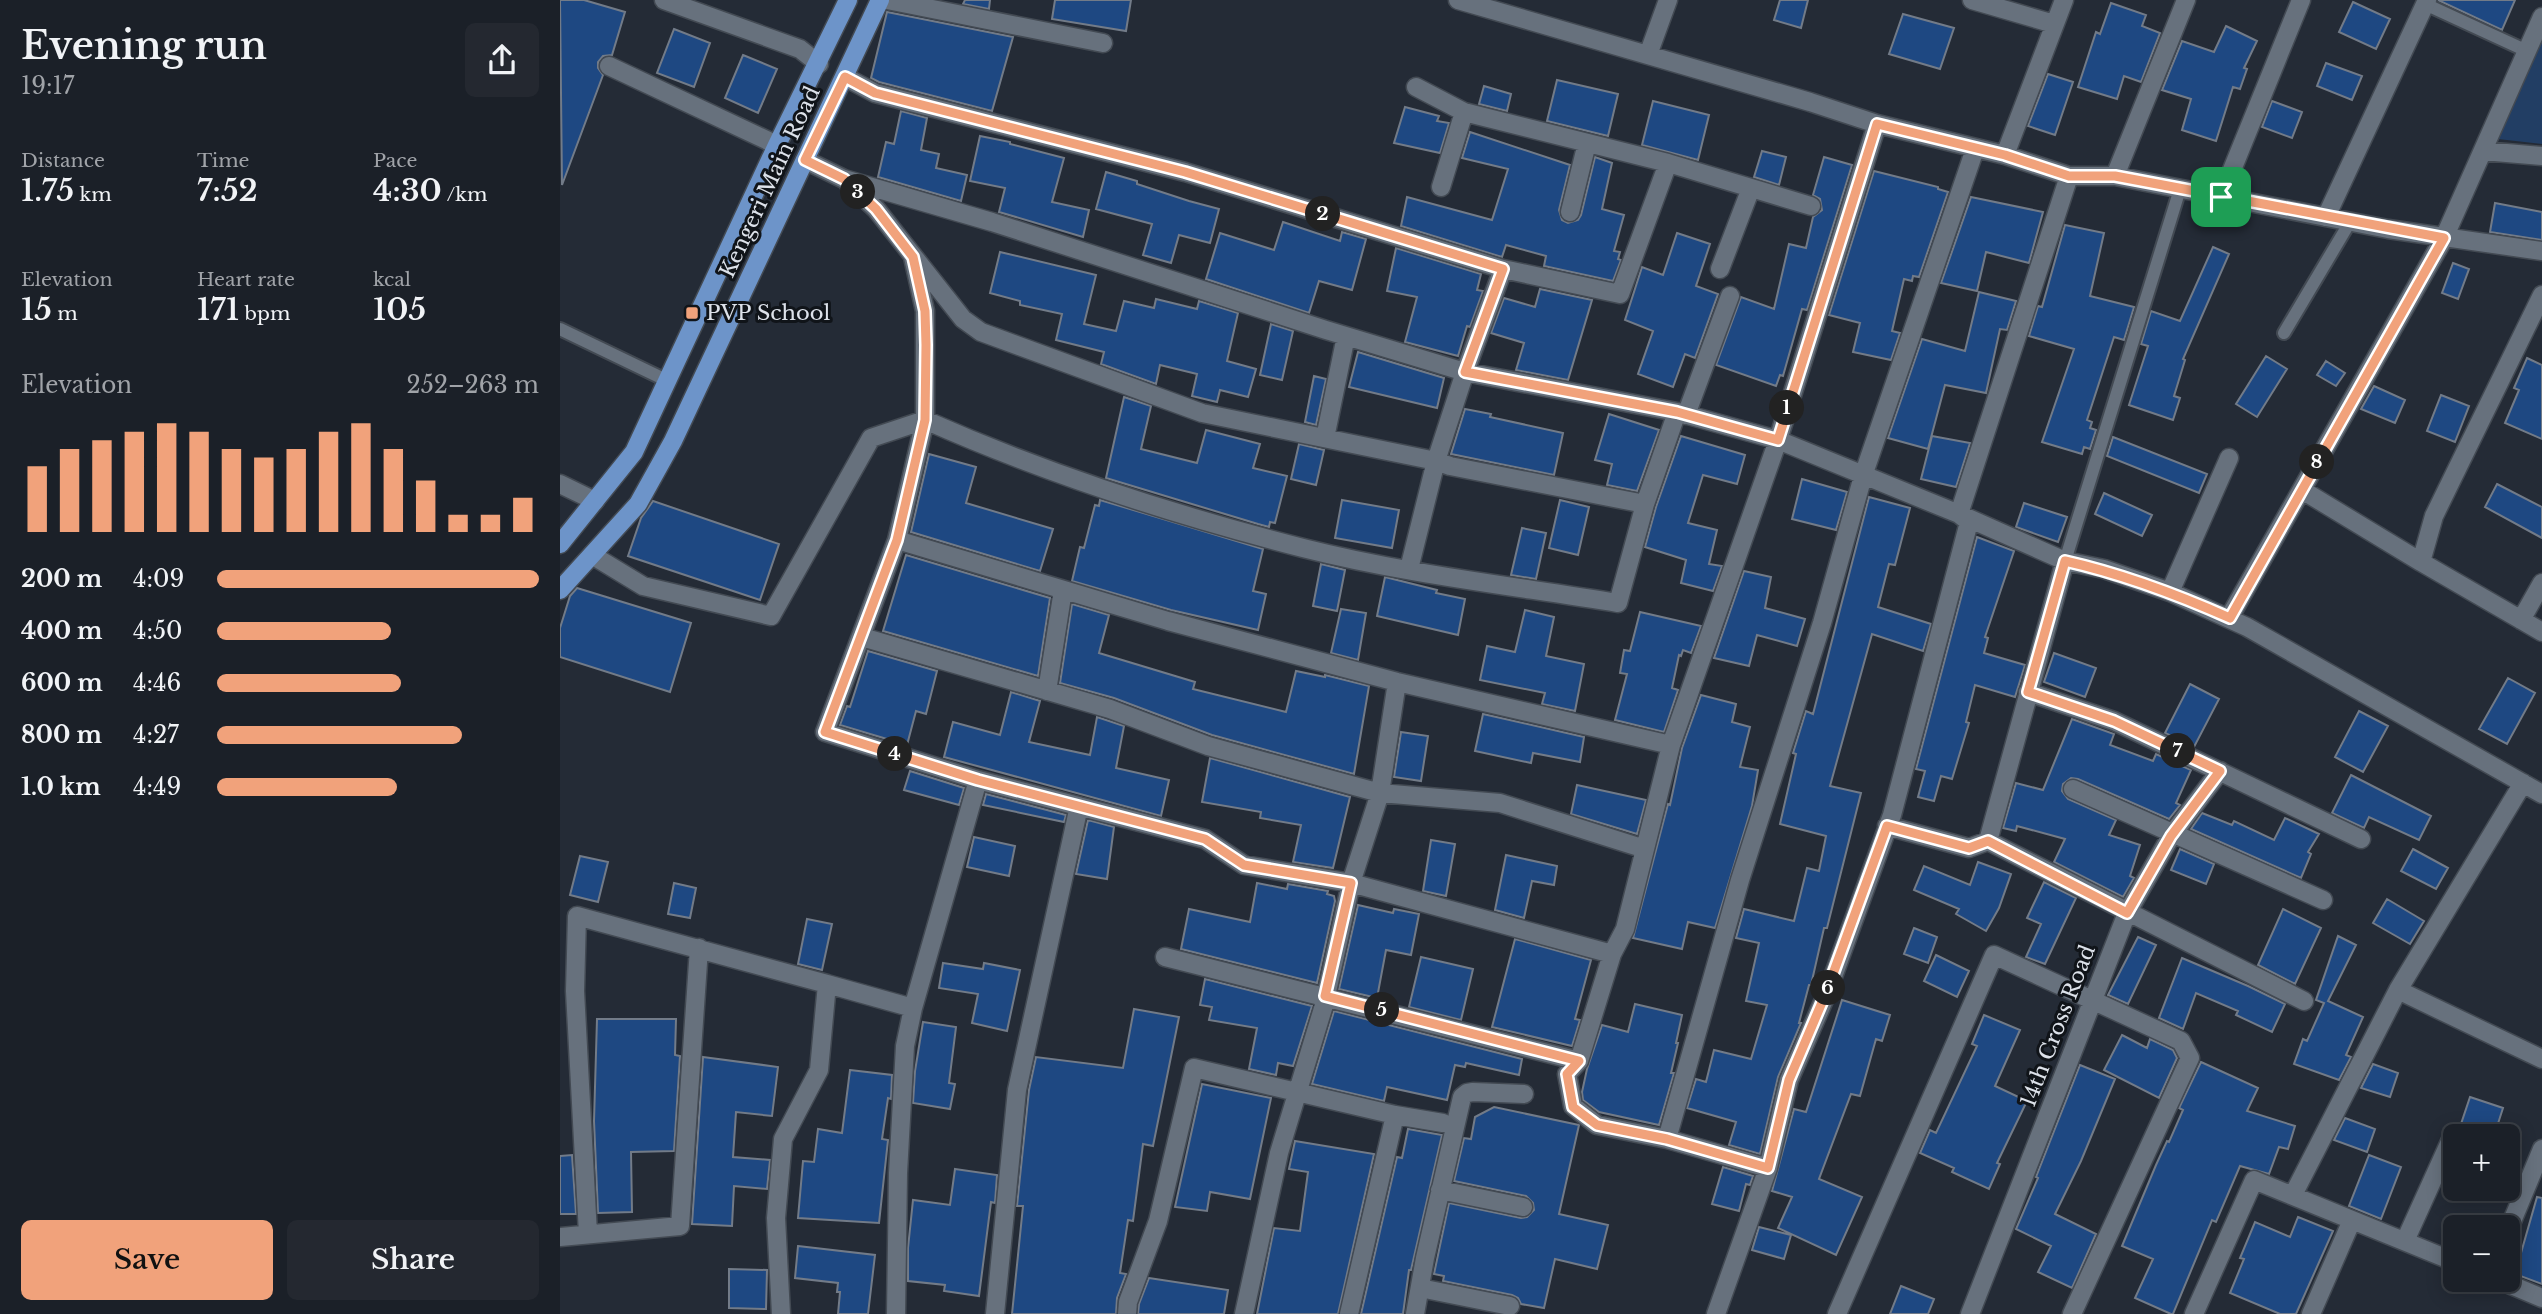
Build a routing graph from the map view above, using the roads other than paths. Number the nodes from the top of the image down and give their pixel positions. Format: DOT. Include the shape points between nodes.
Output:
graph roads {
  1 [pos="664,0"];
  2 [pos="848,0"];
  3 [pos="880,0"];
  4 [pos="887,0"];
  5 [pos="1458,0"];
  6 [pos="1668,0"];
  7 [pos="1972,0"];
  8 [pos="2064,0"];
  9 [pos="2186,0"];
  10 [pos="2301,0"];
  11 [pos="2426,2"];
  12 [pos="2542,17"];
  13 [pos="2054,24"];
  14 [pos="1103,43"];
  15 [pos="2527,51"];
  16 [pos="1648,55"];
  17 [pos="819,64"];
  18 [pos="609,66"];
  19 [pos="845,77"];
  20 [pos="1416,87"];
  21 [pos="1464,112"];
  22 [pos="1877,124"];
  23 [pos="1587,143"];
  24 [pos="777,145"];
  25 [pos="1975,149"];
  26 [pos="2483,150"];
  27 [pos="2005,155"];
  28 [pos="2542,156"];
  29 [pos="805,160"];
  30 [pos="1668,163"];
  31 [pos="2069,176"];
  32 [pos="2115,176"];
  33 [pos="844,179"];
  34 [pos="1441,187"];
  35 [pos="1751,188"];
  36 [pos="2180,189"];
  37 [pos="2221,197"];
  38 [pos="1811,206"];
  39 [pos="1570,212"];
  40 [pos="2326,217"];
  41 [pos="2350,222"];
  42 [pos="2444,238"];
  43 [pos="2542,251"];
  44 [pos="913,257"];
  45 [pos="1503,269"];
  46 [pos="1720,269"];
  47 [pos="2542,295"];
  48 [pos="1730,296"];
  49 [pos="560,329"];
  50 [pos="2284,333"];
  51 [pos="1346,336"];
  52 [pos="1465,372"];
  53 [pos="668,381"];
  54 [pos="1681,413"];
  55 [pos="925,420"];
  56 [pos="1325,438"];
  57 [pos="1778,440"];
  58 [pos="2230,458"];
  59 [pos="1436,461"];
  60 [pos="1863,476"];
  61 [pos="560,484"];
  62 [pos="2302,490"];
  63 [pos="595,501"];
  64 [pos="1645,504"];
  65 [pos="1959,514"];
  66 [pos="897,540"];
  67 [pos="560,544"];
  68 [pos="592,555"];
  69 [pos="2065,561"];
  70 [pos="2421,562"];
  71 [pos="1409,569"];
  72 [pos="2542,583"];
  73 [pos="560,590"];
  74 [pos="1063,590"];
  75 [pos="2170,592"];
  76 [pos="2230,618"];
  77 [pos="2521,620"];
  78 [pos="2542,632"];
  79 [pos="862,637"];
  80 [pos="1397,682"];
  81 [pos="1046,691"];
  82 [pos="2028,692"];
  83 [pos="1671,745"];
  84 [pos="2220,771"];
  85 [pos="978,780"];
  86 [pos="2523,783"];
  87 [pos="2073,789"];
  88 [pos="1380,793"];
  89 [pos="2542,794"];
  90 [pos="1079,806"];
  91 [pos="1887,826"];
  92 [pos="2173,833"];
  93 [pos="2361,839"];
  94 [pos="1988,841"];
  95 [pos="1645,849"];
  96 [pos="1351,883"];
  97 [pos="2323,900"];
  98 [pos="2127,913"];
  99 [pos="699,947"];
  100 [pos="1612,954"];
  101 [pos="1165,957"];
  102 [pos="827,984"];
  103 [pos="2398,990"];
  104 [pos="1325,996"];
  105 [pos="2092,1001"];
  106 [pos="2304,1001"];
  107 [pos="913,1009"];
  108 [pos="2542,1059"];
  109 [pos="1579,1061"];
  110 [pos="1297,1093"];
  111 [pos="1524,1094"];
  112 [pos="1395,1115"];
  113 [pos="1443,1123"];
  114 [pos="1667,1139"];
  115 [pos="2542,1149"];
  116 [pos="2443,1157"];
  117 [pos="1768,1168"];
  118 [pos="1440,1190"];
  119 [pos="2293,1195"];
  120 [pos="1523,1206"];
  121 [pos="2515,1215"];
  122 [pos="2352,1220"];
  123 [pos="588,1234"];
  124 [pos="560,1237"];
  125 [pos="2405,1241"];
  126 [pos="2443,1257"];
  127 [pos="1420,1288"];
  128 [pos="2520,1289"];
  129 [pos="2542,1298"];
  130 [pos="1510,1306"];
  131 [pos="781,1314"];
  132 [pos="897,1314"];
  133 [pos="995,1314"];
  134 [pos="1127,1314"];
  135 [pos="1244,1314"];
  136 [pos="1349,1314"];
  137 [pos="1415,1314"];
  138 [pos="1716,1314"];
  139 [pos="1837,1314"];
  140 [pos="1970,1314"];
  141 [pos="2072,1314"];
  142 [pos="2194,1314"];
  143 [pos="2311,1314"];
  1 -- 17 [label="street" via="800,49"];
  2 -- 17 [label="main road, Kengeri Main Road"];
  3 -- 19 [label="main road, Kengeri Main Road"];
  4 -- 14 [label="street"];
  5 -- 16 [label="street"];
  6 -- 16 [label="street"];
  7 -- 13 [label="street"];
  8 -- 13 [label="street"];
  9 -- 32 [label="street"];
  10 -- 37 [label="street"];
  11 -- 15 [label="lane"];
  11 -- 40 [label="street"];
  12 -- 15 [label="street"];
  13 -- 27 [label="street"];
  15 -- 26 [label="street"];
  16 -- 22 [label="street"];
  17 -- 24 [label="main road, Kengeri Main Road"];
  18 -- 24 [label="street"];
  19 -- 29 [label="main road, Kengeri Main Road"];
  19 -- 45 [label="street" via="875,93 1185,172"];
  20 -- 21 [label="street"];
  21 -- 23 [label="street"];
  21 -- 34 [label="street"];
  22 -- 25 [label="street"];
  22 -- 57 [label="street"];
  23 -- 30 [label="street"];
  23 -- 39 [label="street"];
  24 -- 53 [label="main road, Kengeri Main Road"];
  25 -- 27 [label="street"];
  25 -- 60 [label="street"];
  26 -- 28 [label="street"];
  26 -- 42 [label="street"];
  27 -- 31 [label="street"];
  29 -- 33 [label="street"];
  29 -- 68 [label="main road, Kengeri Main Road" via="673,441 638,504"];
  30 -- 35 [label="street"];
  30 -- 45 [label="street" via="1620,294"];
  31 -- 32 [label="street"];
  31 -- 65 [label="street"];
  32 -- 36 [label="street"];
  33 -- 44 [label="street" via="876,209"];
  33 -- 51 [label="street"];
  35 -- 38 [label="street"];
  35 -- 46 [label="street"];
  36 -- 37 [label="street"];
  36 -- 69 [label="lane"];
  37 -- 40 [label="street"];
  40 -- 41 [label="street"];
  41 -- 42 [label="street"];
  41 -- 50 [label="lane"];
  42 -- 43 [label="street"];
  42 -- 62 [label="street"];
  44 -- 55 [label="street" via="925,311"];
  44 -- 56 [label="street" via="963,319 981,332 1202,413"];
  45 -- 52 [label="street"];
  47 -- 70 [label="street" via="2434,516"];
  48 -- 54 [label="street"];
  49 -- 53 [label="lane"];
  51 -- 52 [label="street"];
  51 -- 56 [label="street"];
  52 -- 54 [label="street"];
  52 -- 59 [label="street"];
  53 -- 63 [label="main road, Kengeri Main Road" via="634,452"];
  54 -- 57 [label="street"];
  54 -- 64 [label="street"];
  55 -- 66 [label="street"];
  55 -- 68 [label="street" via="871,438 771,616 643,586"];
  55 -- 71 [label="street" via="1122,497 1305,549"];
  56 -- 59 [label="street"];
  57 -- 60 [label="street"];
  57 -- 83 [label="street"];
  58 -- 75 [label="street"];
  59 -- 64 [label="street"];
  59 -- 71 [label="street"];
  60 -- 65 [label="street"];
  60 -- 114 [label="street"];
  61 -- 63 [label="street"];
  62 -- 70 [label="street"];
  62 -- 76 [label="street"];
  63 -- 67 [label="main road, Kengeri Main Road"];
  64 -- 71 [label="street" via="1618,603"];
  65 -- 69 [label="street"];
  65 -- 91 [label="street" via="1969,522"];
  66 -- 74 [label="street"];
  66 -- 79 [label="street"];
  68 -- 73 [label="main road, Kengeri Main Road"];
  69 -- 75 [label="street"];
  69 -- 82 [label="street"];
  70 -- 77 [label="street"];
  72 -- 77 [label="street"];
  74 -- 80 [label="street"];
  74 -- 81 [label="street"];
  75 -- 76 [label="street"];
  76 -- 86 [label="street"];
  77 -- 78 [label="street"];
  79 -- 81 [label="street"];
  79 -- 85 [label="street" via="825,732"];
  80 -- 83 [label="street"];
  80 -- 88 [label="street"];
  81 -- 88 [label="street" via="1110,709 1208,746"];
  82 -- 84 [label="street" via="2114,721"];
  82 -- 94 [label="street"];
  83 -- 95 [label="street"];
  84 -- 92 [label="street, 14th Cross Road"];
  84 -- 93 [label="street"];
  85 -- 90 [label="street"];
  85 -- 107 [label="street"];
  86 -- 89 [label="street"];
  86 -- 103 [label="street"];
  87 -- 92 [label="street"];
  88 -- 95 [label="street" via="1500,803"];
  88 -- 96 [label="street"];
  90 -- 96 [label="street" via="1205,839 1244,865"];
  90 -- 133 [label="street" via="1017,1090"];
  91 -- 94 [label="street" via="1969,848"];
  91 -- 117 [label="street" via="1789,1080"];
  92 -- 97 [label="street"];
  92 -- 98 [label="street, 14th Cross Road"];
  94 -- 98 [label="street"];
  95 -- 100 [label="street" via="1626,929"];
  96 -- 100 [label="street"];
  96 -- 104 [label="street"];
  98 -- 105 [label="street, 14th Cross Road"];
  98 -- 106 [label="street"];
  99 -- 102 [label="street"];
  99 -- 123 [label="street" via="680,1226"];
  99 -- 123 [label="street" via="577,916 575,991"];
  100 -- 109 [label="street"];
  101 -- 104 [label="street"];
  102 -- 107 [label="street"];
  102 -- 131 [label="street" via="819,1070 783,1139 776,1218"];
  103 -- 108 [label="street"];
  103 -- 119 [label="street"];
  104 -- 109 [label="street"];
  104 -- 110 [label="street"];
  105 -- 139 [label="street" via="1994,955"];
  105 -- 140 [label="street, 14th Cross Road"];
  105 -- 141 [label="street" via="2181,1041 2190,1058"];
  107 -- 132 [label="street" via="905,1046 898,1173"];
  109 -- 114 [label="street" via="1567,1074 1573,1107 1597,1125"];
  110 -- 112 [label="street"];
  110 -- 134 [label="street" via="1194,1068 1158,1221"];
  110 -- 135 [label="street" via="1279,1153"];
  111 -- 118 [label="street" via="1464,1094"];
  112 -- 113 [label="street"];
  112 -- 136 [label="street"];
  114 -- 117 [label="street"];
  115 -- 121 [label="street"];
  116 -- 125 [label="street"];
  117 -- 138 [label="street"];
  118 -- 120 [label="street"];
  118 -- 127 [label="street"];
  119 -- 122 [label="street"];
  119 -- 142 [label="street" via="2254,1180"];
  122 -- 125 [label="street"];
  122 -- 143 [label="street"];
  123 -- 124 [label="street"];
  125 -- 126 [label="street"];
  127 -- 130 [label="street"];
  127 -- 137 [label="street"];
  128 -- 129 [label="street"];
}
